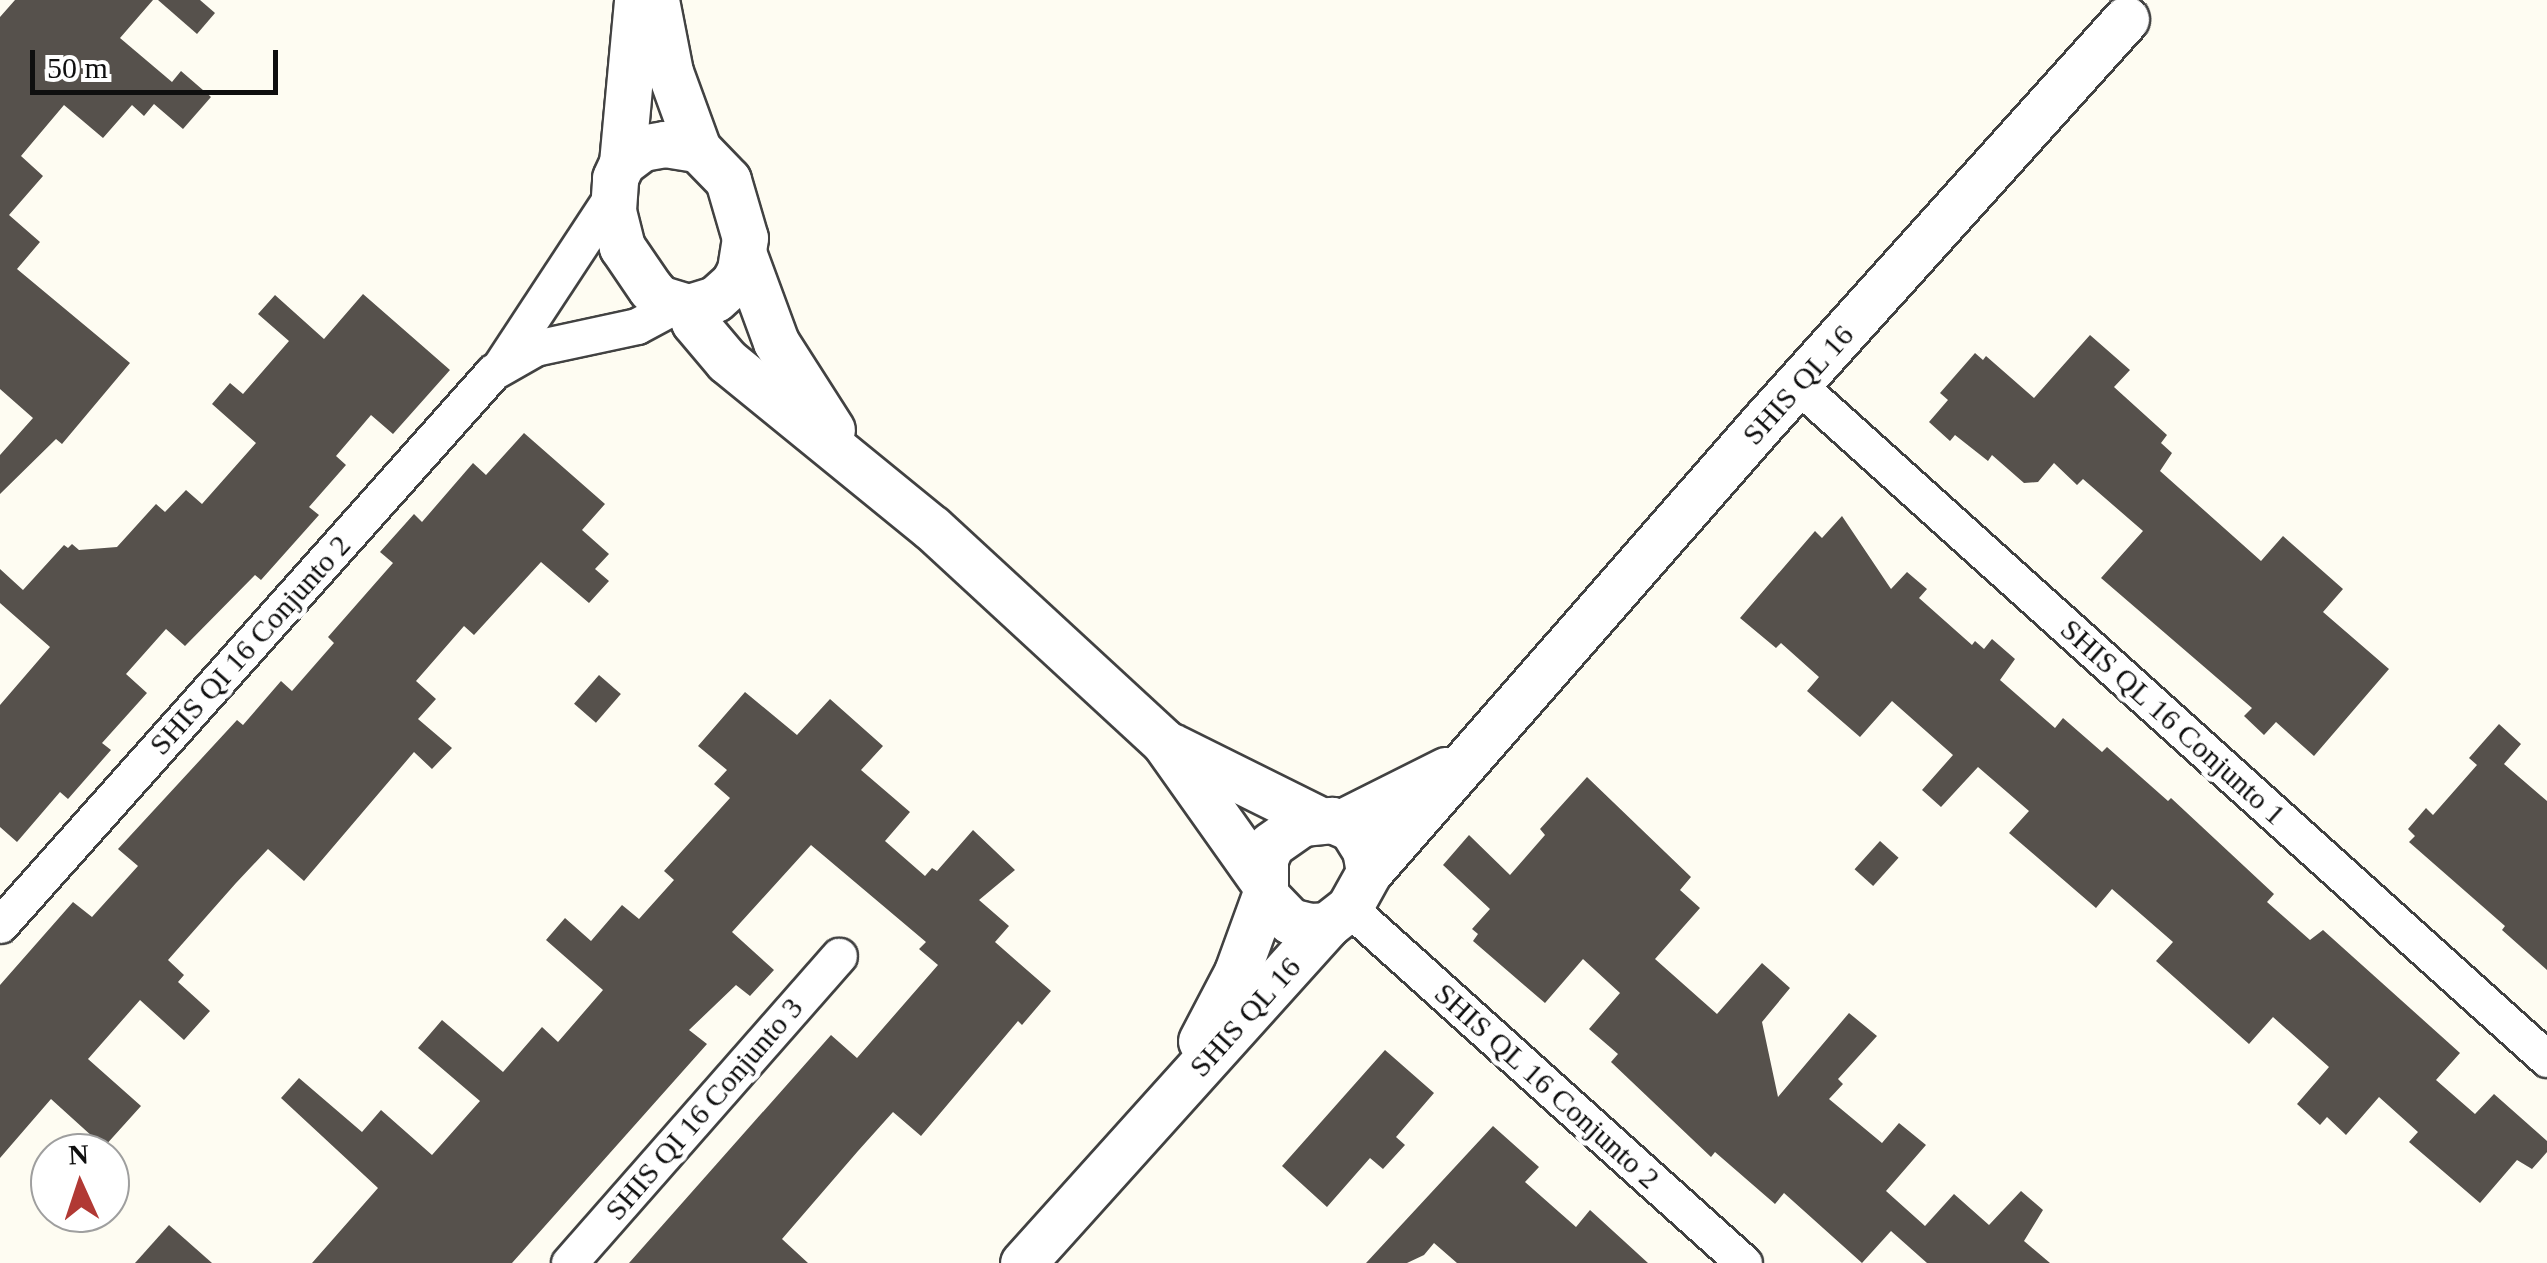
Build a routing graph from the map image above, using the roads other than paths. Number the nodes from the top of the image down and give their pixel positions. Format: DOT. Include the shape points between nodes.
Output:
graph roads {
  1 [pos="636,0"];
  2 [pos="656,0"];
  3 [pos="2126,19"];
  4 [pos="698,149"];
  5 [pos="617,179"];
  6 [pos="744,256"];
  7 [pos="683,305"];
  8 [pos="501,366"];
  9 [pos="1798,385"];
  10 [pos="845,454"];
  11 [pos="1164,742"];
  12 [pos="1473,754"];
  13 [pos="1330,821"];
  14 [pos="1264,888"];
  15 [pos="1348,902"];
  16 [pos="0,925"];
  17 [pos="839,956"];
  18 [pos="2547,1059"];
  19 [pos="1160,1106"];
  20 [pos="569,1263"];
  21 [pos="1022,1263"];
  22 [pos="1744,1263"];
  1 -- 5 [label="street"];
  2 -- 4 [label="street" via="670,72"];
  3 -- 9 [label="street, SHIS QL 16"];
  4 -- 5 [label="street" via="642,148"];
  4 -- 6 [label="street" via="734,192"];
  5 -- 7 [label="street" via="622,247 659,298"];
  5 -- 8 [label="street, SHIS QI 16 Conjunto 2"];
  6 -- 7 [label="street" via="723,294"];
  6 -- 10 [label="street" via="776,342"];
  7 -- 8 [label="street, SHIS QI 16 Conjunto 2" via="636,326 562,340"];
  7 -- 10 [label="street" via="728,361"];
  8 -- 16 [label="street, SHIS QI 16 Conjunto 2"];
  9 -- 12 [label="street, SHIS QL 16"];
  9 -- 18 [label="street, SHIS QL 16 Conjunto 1"];
  10 -- 11 [label="street"];
  11 -- 13 [label="street"];
  11 -- 14 [label="street"];
  12 -- 13 [label="street, SHIS QL 16"];
  12 -- 15 [label="street, SHIS QL 16"];
  13 -- 14 [label="street" via="1281,834 1265,859"];
  13 -- 15 [label="street" via="1365,850"];
  14 -- 15 [label="street" via="1290,921"];
  14 -- 19 [label="street, SHIS QL 16" via="1224,1002"];
  15 -- 19 [label="street, SHIS QL 16"];
  15 -- 22 [label="street, SHIS QL 16 Conjunto 2"];
  17 -- 20 [label="street, SHIS QI 16 Conjunto 3"];
  19 -- 21 [label="street, SHIS QL 16"];
}
